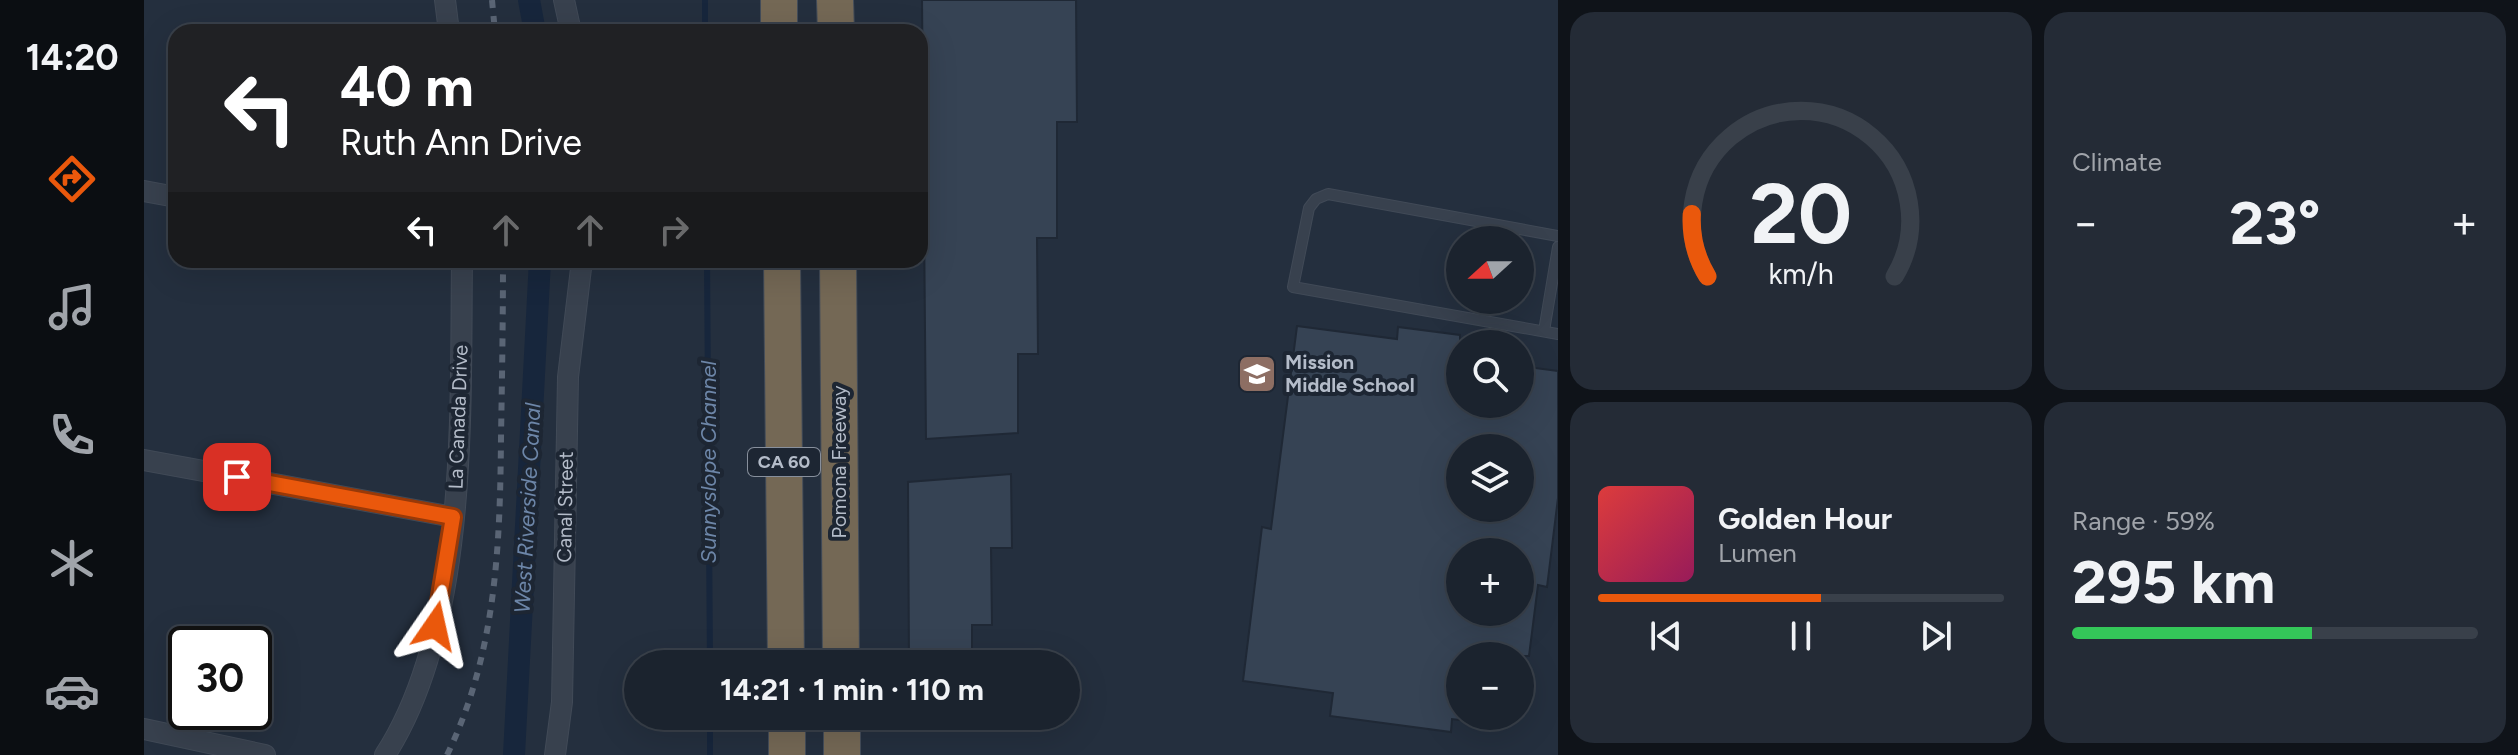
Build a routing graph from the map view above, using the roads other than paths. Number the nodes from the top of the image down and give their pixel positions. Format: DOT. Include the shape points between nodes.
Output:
graph roads {
  1 [pos="445,0"];
  2 [pos="564,0"];
  3 [pos="779,0"];
  4 [pos="835,0"];
  5 [pos="448,24"];
  6 [pos="569,24"];
  7 [pos="779,24"];
  8 [pos="836,24"];
  9 [pos="144,191"];
  10 [pos="168,196"];
  11 [pos="1558,236"];
  12 [pos="1558,247"];
  13 [pos="462,268"];
  14 [pos="581,268"];
  15 [pos="782,268"];
  16 [pos="838,268"];
  17 [pos="1544,331"];
  18 [pos="1558,334"];
  19 [pos="144,460"];
  20 [pos="453,517"];
  21 [pos="786,650"];
  22 [pos="841,650"];
  23 [pos="144,729"];
  24 [pos="787,730"];
  25 [pos="842,730"];
  26 [pos="265,755"];
  27 [pos="385,755"];
  28 [pos="555,755"];
  29 [pos="787,755"];
  30 [pos="842,755"];
  1 -- 5 [label="street"];
  2 -- 6 [label="street"];
  3 -- 7 [label="highway"];
  4 -- 8 [label="highway"];
  9 -- 10 [label="street"];
  11 -- 17 [label="lane" via="1328,194 1309,208 1293,287"];
  12 -- 17 [label="lane"];
  13 -- 20 [label="street, La Canada Drive"];
  14 -- 28 [label="street, Canal Street" via="568,377 562,702"];
  15 -- 21 [label="highway, CA 60"];
  16 -- 22 [label="highway, Pomona Freeway / CA 60"];
  17 -- 18 [label="lane"];
  19 -- 20 [label="street"];
  20 -- 27 [label="street, La Canada Drive" via="424,674"];
  23 -- 26 [label="street"];
  24 -- 29 [label="highway"];
  25 -- 30 [label="highway"];
}
